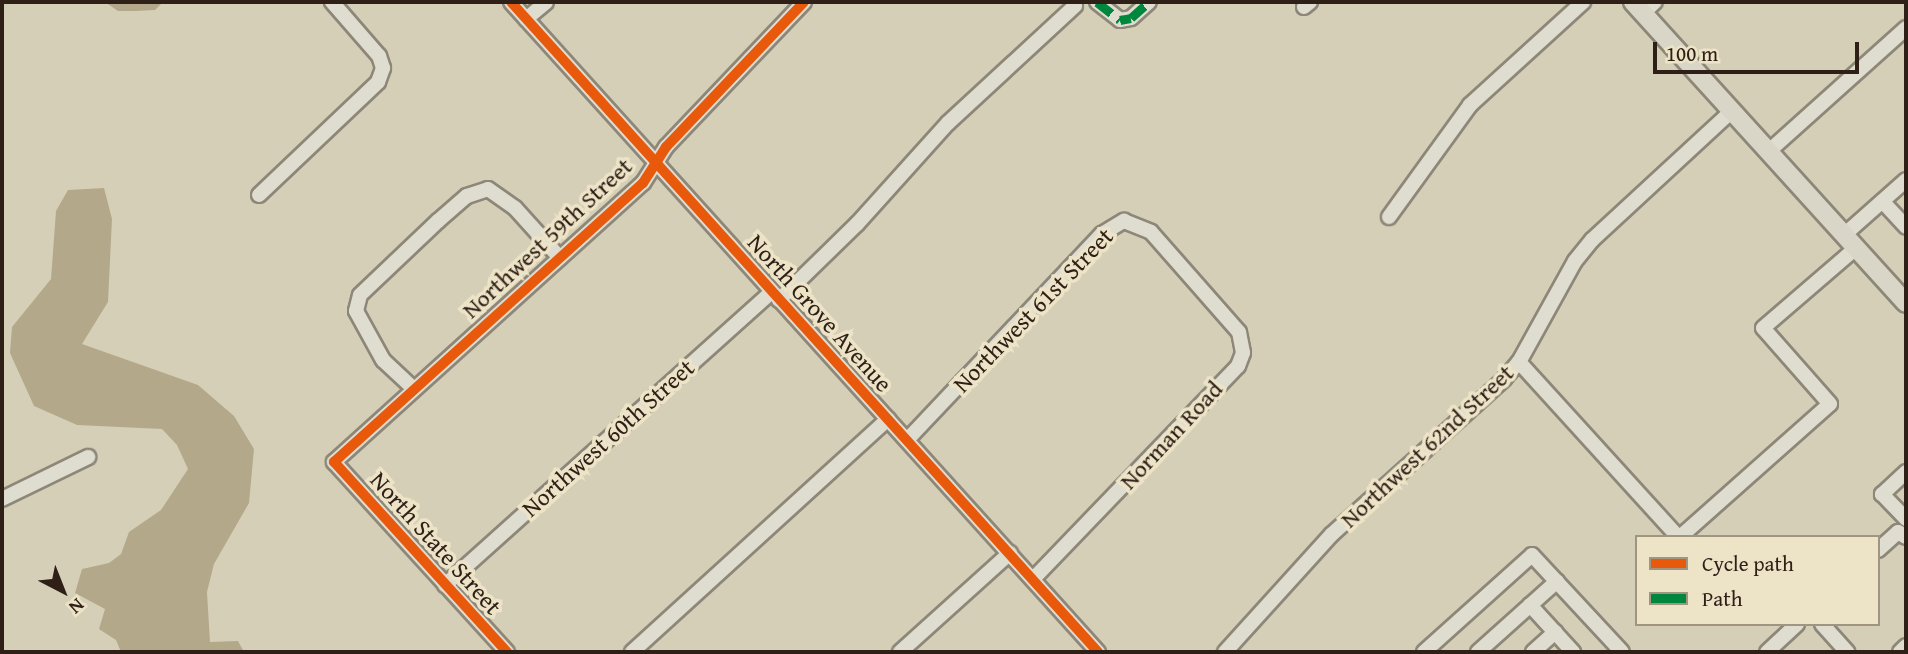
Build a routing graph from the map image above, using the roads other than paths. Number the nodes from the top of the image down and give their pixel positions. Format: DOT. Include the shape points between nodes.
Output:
graph roads {
  1 [pos="332,2"];
  2 [pos="511,2"];
  3 [pos="545,2"];
  4 [pos="804,2"];
  5 [pos="1097,2"];
  6 [pos="1149,2"];
  7 [pos="1583,2"];
  8 [pos="1075,6"];
  9 [pos="1644,6"];
  10 [pos="526,19"];
  11 [pos="1906,27"];
  12 [pos="1732,111"];
  13 [pos="1769,152"];
  14 [pos="656,162"];
  15 [pos="1906,180"];
  16 [pos="259,195"];
  17 [pos="1882,202"];
  18 [pos="1389,217"];
  19 [pos="1906,227"];
  20 [pos="1850,241"];
  21 [pos="560,258"];
  22 [pos="1195,282"];
  23 [pos="775,296"];
  24 [pos="1905,301"];
  25 [pos="1520,362"];
  26 [pos="414,389"];
  27 [pos="888,419"];
  28 [pos="907,440"];
  29 [pos="89,457"];
  30 [pos="334,462"];
  31 [pos="1906,472"];
  32 [pos="2,499"];
  33 [pos="1906,519"];
  34 [pos="1902,534"];
  35 [pos="1677,535"];
  36 [pos="1681,535"];
  37 [pos="1880,549"];
  38 [pos="1010,553"];
  39 [pos="1033,579"];
  40 [pos="1557,581"];
  41 [pos="445,585"];
  42 [pos="1530,605"];
  43 [pos="1795,626"];
  44 [pos="1824,626"];
  45 [pos="1555,632"];
  46 [pos="1906,646"];
  47 [pos="507,652"];
  48 [pos="632,652"];
  49 [pos="900,652"];
  50 [pos="1098,652"];
  51 [pos="1225,652"];
  52 [pos="1424,652"];
  53 [pos="1478,652"];
  54 [pos="1533,652"];
  55 [pos="1573,652"];
  56 [pos="1622,652"];
  57 [pos="1767,652"];
  58 [pos="1847,652"];
  59 [pos="1900,652"];
  1 -- 16 [label="street" via="379,56 383,68 378,82"];
  2 -- 10 [label="street, North Grove Avenue"];
  3 -- 10 [label="street"];
  4 -- 14 [label="street, Northwest 59th Street"];
  5 -- 6 [label="street" via="1120,20 1131,18"];
  7 -- 18 [label="street" via="1470,105"];
  8 -- 23 [label="street, Northwest 60th Street" via="948,122 857,224"];
  9 -- 12 [label="main road"];
  10 -- 14 [label="street, North Grove Avenue"];
  11 -- 13 [label="street"];
  12 -- 13 [label="main road"];
  12 -- 25 [label="street, Northwest 62nd Street" via="1592,240"];
  13 -- 20 [label="main road"];
  14 -- 21 [label="street, Northwest 59th Street" via="643,183"];
  14 -- 23 [label="street, North Grove Avenue"];
  15 -- 17 [label="street"];
  17 -- 19 [label="street"];
  17 -- 20 [label="street"];
  20 -- 24 [label="main road"];
  20 -- 36 [label="street" via="1763,328 1830,404"];
  21 -- 26 [label="street, Northwest 59th Street"];
  21 -- 26 [label="street" via="515,208 488,189 467,195 438,221 360,295 356,311 383,360"];
  22 -- 28 [label="street, Northwest 61st Street" via="1138,223 1113,225"];
  22 -- 39 [label="street, Norman Road" via="1244,341 1238,366"];
  23 -- 27 [label="street, North Grove Avenue"];
  23 -- 41 [label="street, Northwest 60th Street"];
  25 -- 35 [label="street"];
  25 -- 51 [label="street, Northwest 62nd Street" via="1331,535"];
  26 -- 30 [label="street, Northwest 59th Street"];
  27 -- 28 [label="street, North Grove Avenue"];
  27 -- 48 [label="street"];
  28 -- 38 [label="street, North Grove Avenue"];
  29 -- 32 [label="street"];
  30 -- 41 [label="street, North State Street"];
  31 -- 33 [label="street" via="1882,494"];
  34 -- 37 [label="street"];
  38 -- 39 [label="street, North Grove Avenue"];
  38 -- 49 [label="street"];
  39 -- 50 [label="street, North Grove Avenue"];
  40 -- 42 [label="street"];
  40 -- 52 [label="street" via="1532,555"];
  40 -- 56 [label="street"];
  41 -- 47 [label="street, North State Street"];
  42 -- 45 [label="street"];
  42 -- 53 [label="street"];
  43 -- 57 [label="street"];
  44 -- 58 [label="street"];
  45 -- 54 [label="street"];
  45 -- 55 [label="street"];
  46 -- 59 [label="street"];
}
